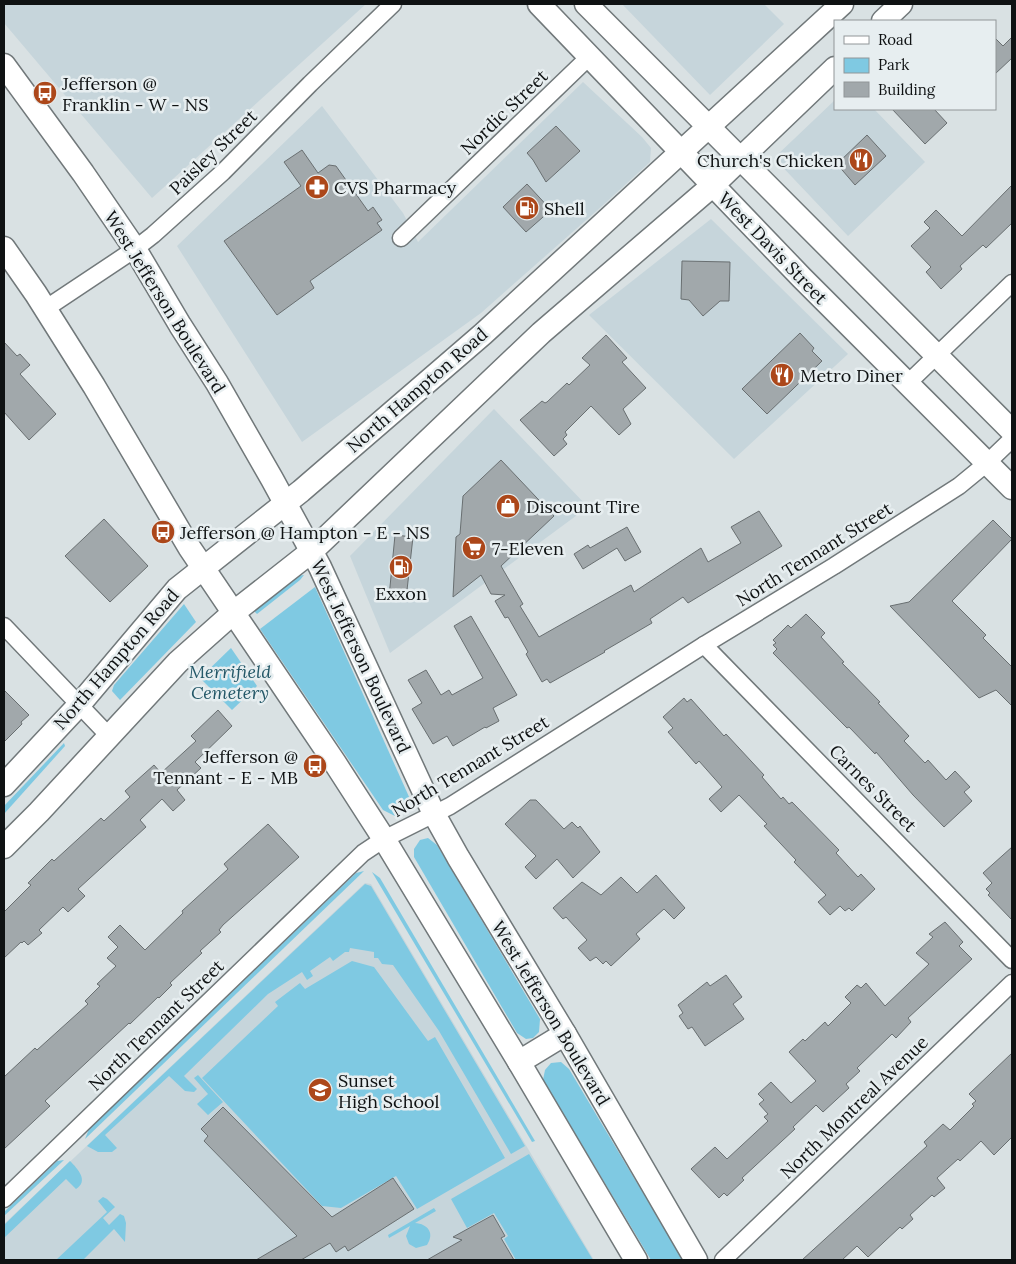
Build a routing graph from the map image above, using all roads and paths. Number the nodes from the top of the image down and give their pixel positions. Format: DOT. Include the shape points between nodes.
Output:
graph roads {
  1 [pos="393,4"];
  2 [pos="539,4"];
  3 [pos="586,4"];
  4 [pos="842,4"];
  5 [pos="901,4"];
  6 [pos="884,20"];
  7 [pos="590,56"];
  8 [pos="834,69"];
  9 [pos="6,70"];
  10 [pos="710,127"];
  11 [pos="682,153"];
  12 [pos="741,159"];
  13 [pos="712,186"];
  14 [pos="401,238"];
  15 [pos="4,248"];
  16 [pos="135,249"];
  17 [pos="1012,283"];
  18 [pos="44,308"];
  19 [pos="936,356"];
  20 [pos="907,384"];
  21 [pos="1012,431"];
  22 [pos="1012,439"];
  23 [pos="987,463"];
  24 [pos="1012,488"];
  25 [pos="285,502"];
  26 [pos="312,551"];
  27 [pos="203,567"];
  28 [pos="233,613"];
  29 [pos="4,626"];
  30 [pos="704,645"];
  31 [pos="79,705"];
  32 [pos="109,736"];
  33 [pos="4,785"];
  34 [pos="434,814"];
  35 [pos="384,840"];
  36 [pos="4,847"];
  37 [pos="1012,960"];
  38 [pos="1012,983"];
  39 [pos="565,1034"];
  40 [pos="518,1062"];
  41 [pos="4,1199"];
  42 [pos="636,1260"];
  43 [pos="696,1260"];
  44 [pos="723,1260"];
  1 -- 16 [label="street, Paisley Street" via="223,172"];
  2 -- 7 [label="main road, West Davis Street"];
  3 -- 10 [label="main road"];
  4 -- 10 [label="main road, North Hampton Road"];
  5 -- 6 [label="main road"];
  7 -- 11 [label="main road, West Davis Street"];
  7 -- 14 [label="street, Nordic Street"];
  8 -- 12 [label="main road"];
  9 -- 16 [label="main road, West Jefferson Boulevard" via="84,173"];
  10 -- 11 [label="main road, North Hampton Road"];
  10 -- 12 [label="main road"];
  11 -- 13 [label="main road, West Davis Street"];
  11 -- 25 [label="main road, North Hampton Road" via="483,334"];
  12 -- 13 [label="main road"];
  12 -- 19 [label="main road"];
  13 -- 20 [label="main road, West Davis Street"];
  13 -- 26 [label="main road" via="541,333"];
  15 -- 18 [label="main road"];
  16 -- 18 [label="street, Paisley Street"];
  16 -- 25 [label="main road, West Jefferson Boulevard"];
  17 -- 19 [label="street"];
  18 -- 27 [label="main road"];
  19 -- 20 [label="street"];
  19 -- 21 [label="main road"];
  20 -- 23 [label="main road, West Davis Street"];
  22 -- 23 [label="street, North Tennant Street"];
  23 -- 24 [label="main road, West Davis Street"];
  23 -- 30 [label="street, North Tennant Street" via="959,486"];
  25 -- 26 [label="main road, West Jefferson Boulevard"];
  25 -- 27 [label="main road, North Hampton Road"];
  26 -- 28 [label="main road"];
  26 -- 34 [label="main road, West Jefferson Boulevard"];
  27 -- 28 [label="main road"];
  27 -- 31 [label="main road, North Hampton Road" via="177,589"];
  28 -- 32 [label="main road" via="178,662"];
  28 -- 35 [label="main road"];
  29 -- 31 [label="street"];
  30 -- 34 [label="street, North Tennant Street"];
  30 -- 37 [label="street, Carnes Street"];
  31 -- 32 [label="street"];
  31 -- 33 [label="main road, North Hampton Road"];
  32 -- 36 [label="main road"];
  34 -- 35 [label="street, North Tennant Street"];
  34 -- 39 [label="main road, West Jefferson Boulevard"];
  35 -- 40 [label="main road"];
  35 -- 41 [label="street, North Tennant Street" via="363,853"];
  38 -- 44 [label="street, North Montreal Avenue"];
  39 -- 40 [label="main road"];
  39 -- 43 [label="main road, West Jefferson Boulevard"];
  40 -- 42 [label="main road"];
}
